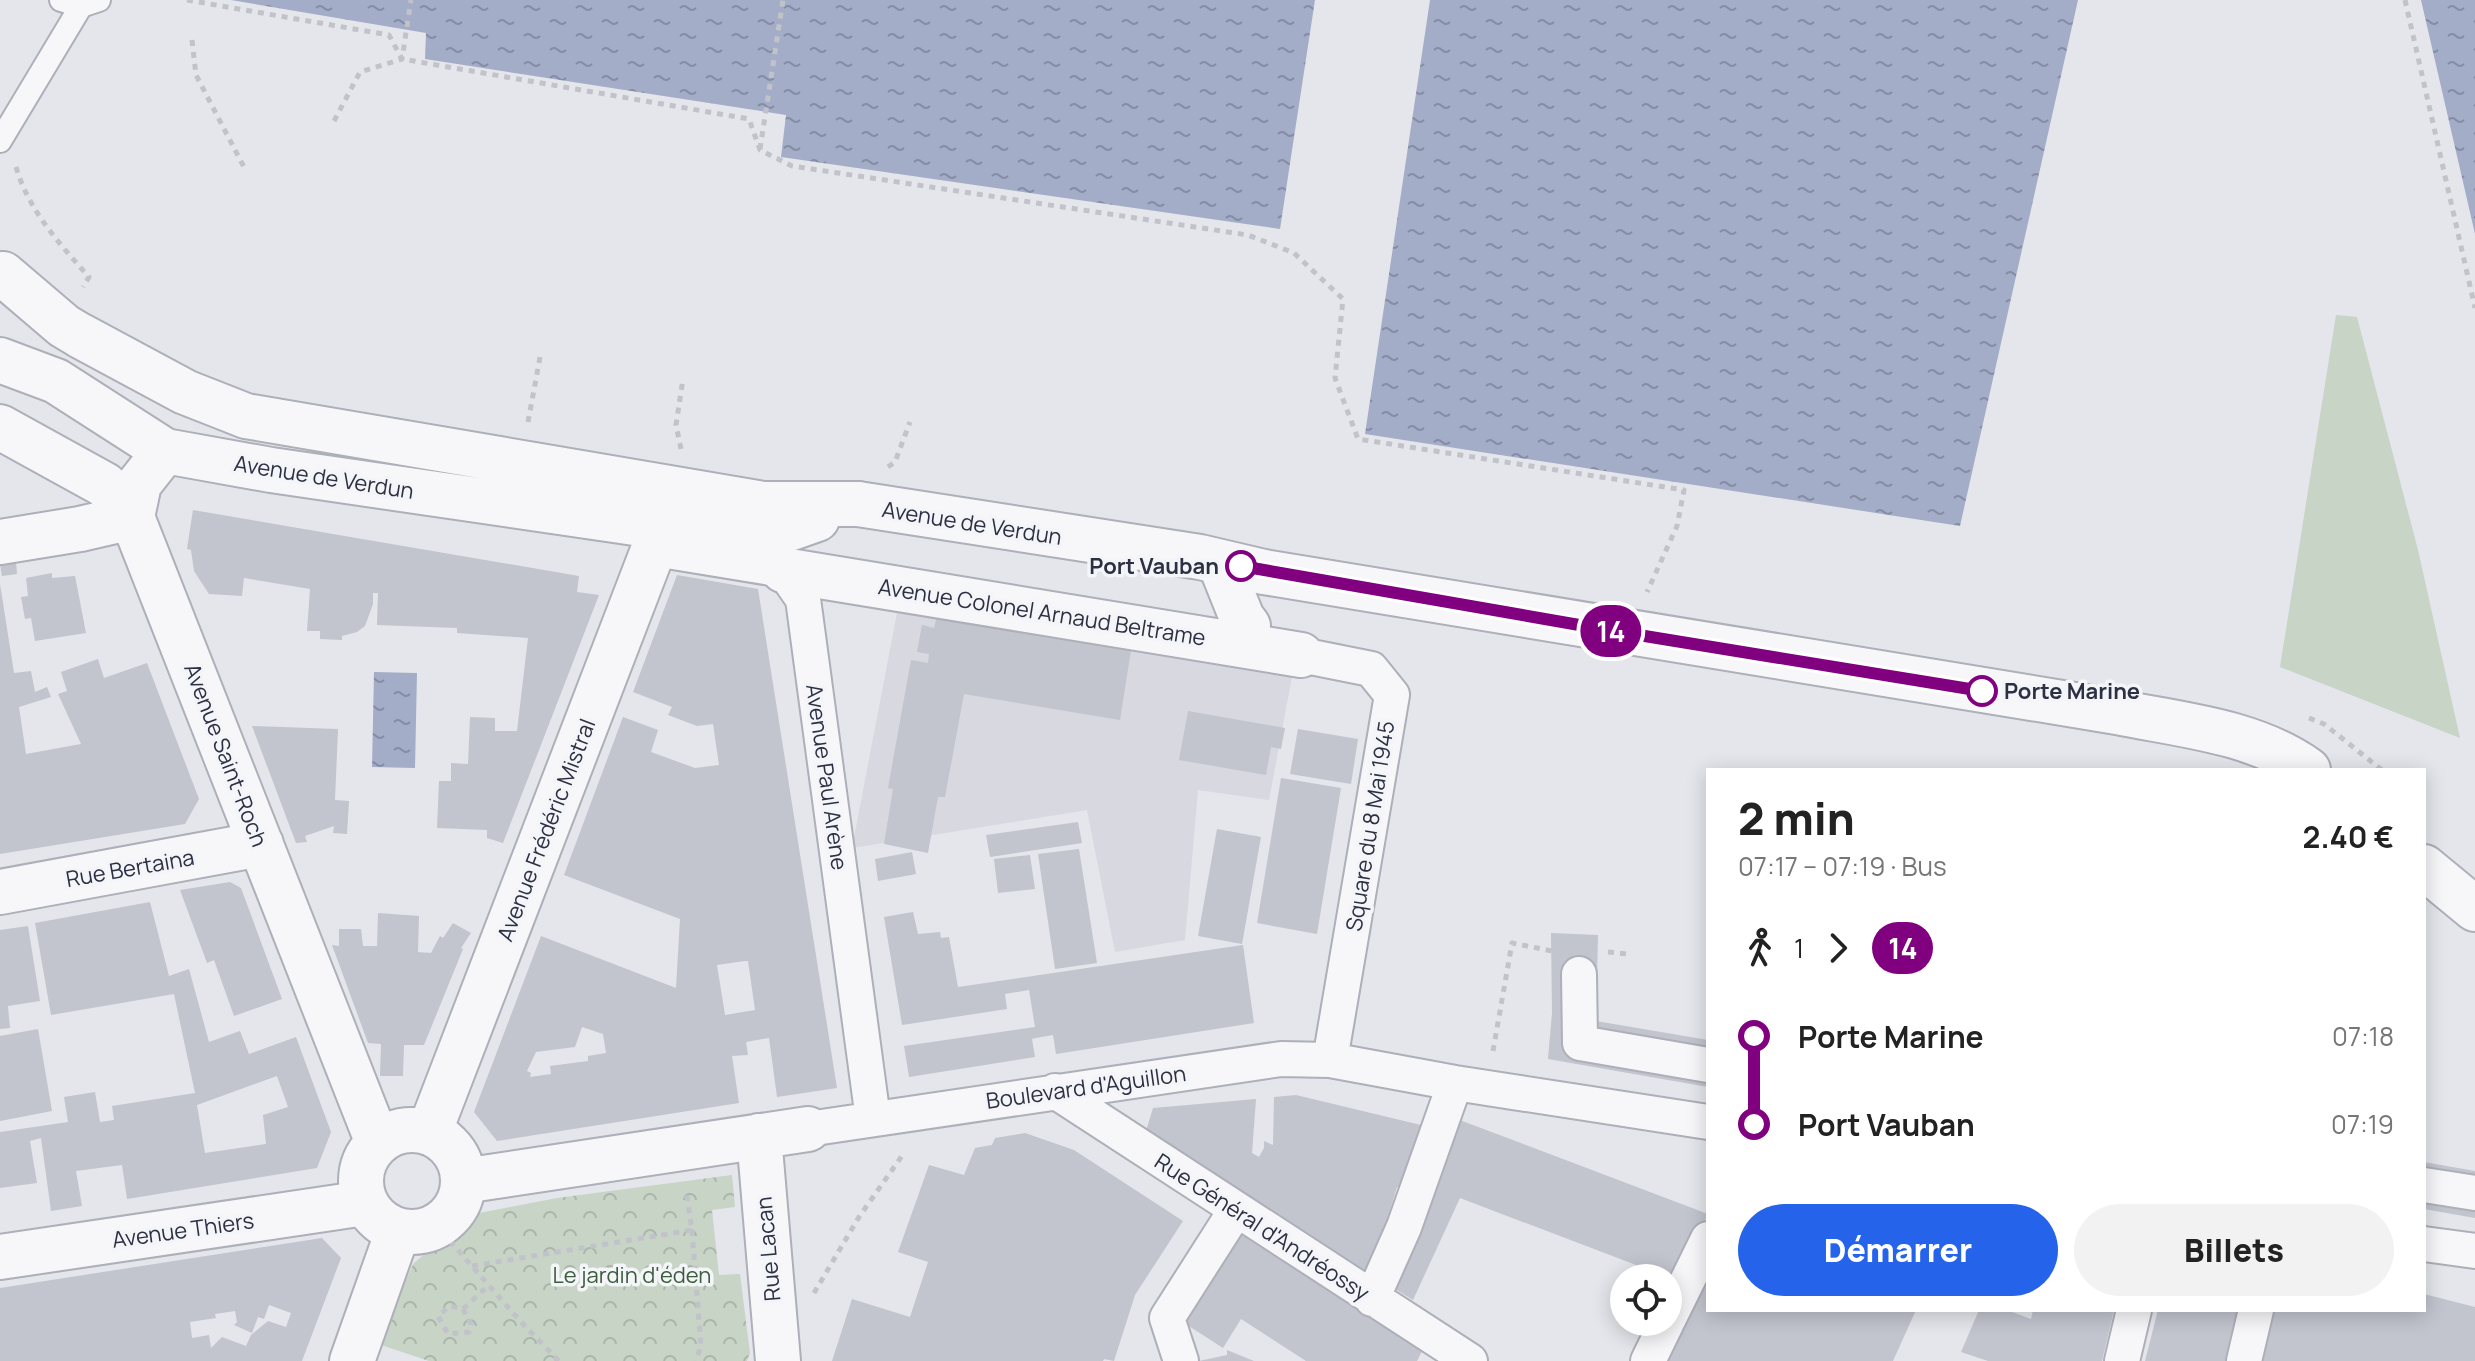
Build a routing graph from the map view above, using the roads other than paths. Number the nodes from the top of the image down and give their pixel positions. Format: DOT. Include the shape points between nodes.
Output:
graph roads {
  1 [pos="80,2"];
  2 [pos="4,151"];
  3 [pos="1,268"];
  4 [pos="0,360"];
  5 [pos="0,427"];
  6 [pos="165,451"];
  7 [pos="858,504"];
  8 [pos="132,517"];
  9 [pos="658,538"];
  10 [pos="0,542"];
  11 [pos="1220,563"];
  12 [pos="783,570"];
  13 [pos="1248,626"];
  14 [pos="1301,655"];
  15 [pos="2305,768"];
  16 [pos="261,844"];
  17 [pos="2426,869"];
  18 [pos="0,892"];
  19 [pos="2475,909"];
  20 [pos="1569,963"];
  21 [pos="1330,1060"];
  22 [pos="1706,1065"];
  23 [pos="1471,1085"];
  24 [pos="1055,1091"];
  25 [pos="873,1119"];
  26 [pos="1706,1122"];
  27 [pos="808,1129"];
  28 [pos="429,1133"];
  29 [pos="759,1136"];
  30 [pos="378,1143"];
  31 [pos="463,1181"];
  32 [pos="2426,1185"];
  33 [pos="2475,1193"];
  34 [pos="365,1203"];
  35 [pos="1236,1210"];
  36 [pos="398,1231"];
  37 [pos="1706,1243"];
  38 [pos="2426,1244"];
  39 [pos="2475,1251"];
  40 [pos="0,1257"];
  41 [pos="1682,1292"];
  42 [pos="1372,1299"];
  43 [pos="2134,1312"];
  44 [pos="2256,1312"];
  45 [pos="1660,1336"];
  46 [pos="1434,1351"];
  47 [pos="352,1361"];
  48 [pos="778,1361"];
  49 [pos="1181,1361"];
  50 [pos="1470,1361"];
  51 [pos="1648,1361"];
  52 [pos="2122,1361"];
  53 [pos="2244,1361"];
  1 -- 2 [label="lane"];
  3 -- 7 [label="street, Avenue de Verdun" via="64,326 185,392 246,416 763,504"];
  4 -- 6 [label="street, Avenue de Verdun" via="56,381"];
  5 -- 8 [label="street, Avenue Saint-Roch" via="105,485"];
  6 -- 8 [label="street" via="139,484"];
  6 -- 9 [label="street, Avenue de Verdun"];
  7 -- 9 [label="street, Avenue de Verdun" via="780,532"];
  7 -- 11 [label="street, Avenue de Verdun"];
  8 -- 10 [label="street"];
  8 -- 16 [label="street, Avenue Saint-Roch"];
  9 -- 12 [label="street"];
  9 -- 28 [label="street, Avenue Frédéric Mistral"];
  11 -- 13 [label="street"];
  11 -- 15 [label="street, Avenue de Verdun" via="2117,712 2232,735"];
  12 -- 14 [label="street, Avenue Colonel Arnaud Beltrame"];
  12 -- 25 [label="street, Avenue Paul Arène" via="803,599"];
  14 -- 21 [label="street, Square du 8 Mai 1945" via="1371,669 1392,695"];
  16 -- 18 [label="street, Rue Bertaina"];
  16 -- 30 [label="street, Avenue Saint-Roch"];
  17 -- 19 [label="street"];
  20 -- 22 [label="street" via="1580,1043"];
  21 -- 23 [label="street, Boulevard d'Aguillon"];
  21 -- 24 [label="street, Boulevard d'Aguillon" via="1281,1059"];
  23 -- 26 [label="street, Boulevard d'Aguillon"];
  23 -- 42 [label="street"];
  24 -- 25 [label="street, Boulevard d'Aguillon"];
  24 -- 35 [label="street, Rue Général d'Andréossy"];
  25 -- 27 [label="street, Boulevard d'Aguillon"];
  27 -- 29 [label="street, Boulevard d'Aguillon"];
  28 -- 30 [label="street" via="394,1133"];
  28 -- 31 [label="street" via="453,1151"];
  29 -- 31 [label="street, Boulevard d'Aguillon"];
  29 -- 48 [label="street, Rue Lacan"];
  30 -- 34 [label="street" via="361,1174"];
  31 -- 36 [label="street" via="452,1214 416,1233"];
  32 -- 33 [label="street"];
  34 -- 36 [label="street" via="376,1218"];
  34 -- 40 [label="street, Avenue Thiers"];
  35 -- 42 [label="street, Rue Général d'Andréossy"];
  35 -- 49 [label="street" via="1167,1318"];
  36 -- 47 [label="street"];
  37 -- 41 [label="street"];
  38 -- 39 [label="street"];
  42 -- 46 [label="street, Rue Général d'Andréossy"];
  43 -- 52 [label="street"];
  44 -- 53 [label="street"];
  45 -- 51 [label="street"];
  46 -- 50 [label="street, Rue Général d'Andréossy"];
}
